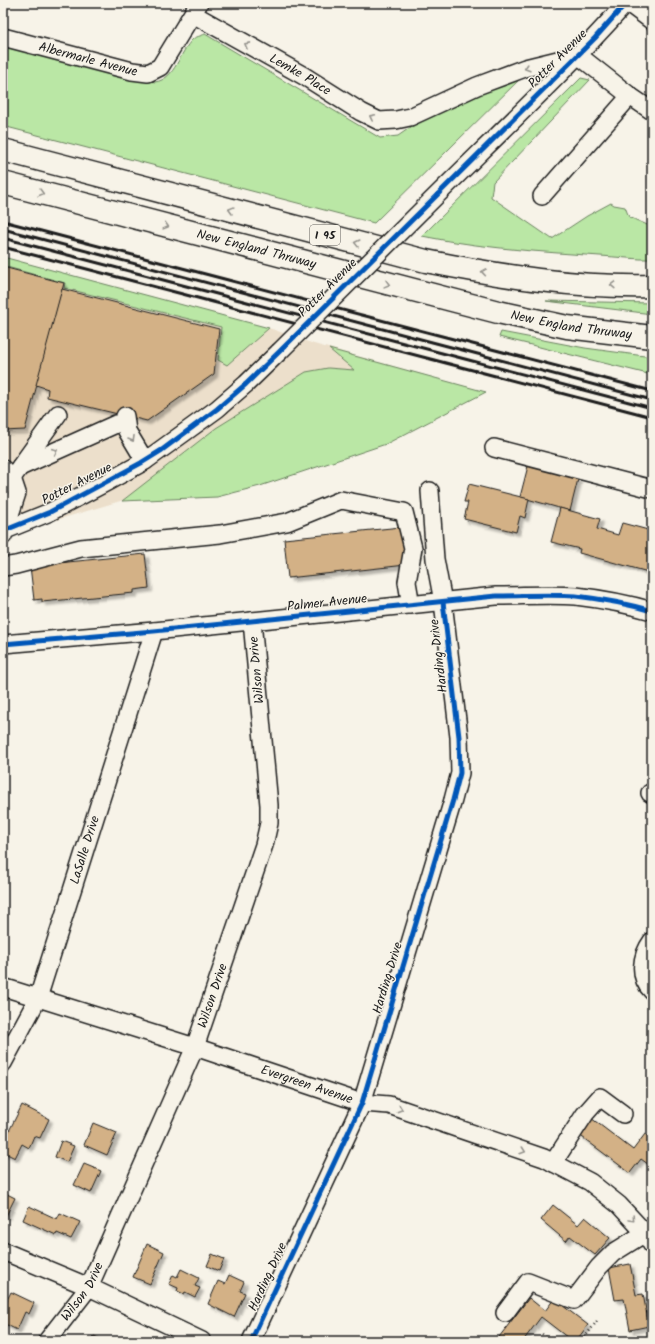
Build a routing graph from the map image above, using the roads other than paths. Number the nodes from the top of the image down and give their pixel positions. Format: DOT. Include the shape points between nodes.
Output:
graph roads {
  1 [pos="627,3"];
  2 [pos="196,9"];
  3 [pos="652,21"];
  4 [pos="3,37"];
  5 [pos="578,55"];
  6 [pos="630,96"];
  7 [pos="652,111"];
  8 [pos="410,117"];
  9 [pos="3,150"];
  10 [pos="3,183"];
  11 [pos="542,196"];
  12 [pos="652,286"];
  13 [pos="652,337"];
  14 [pos="58,414"];
  15 [pos="494,448"];
  16 [pos="145,461"];
  17 [pos="12,471"];
  18 [pos="652,489"];
  19 [pos="430,491"];
  20 [pos="4,531"];
  21 [pos="3,567"];
  22 [pos="443,602"];
  23 [pos="411,605"];
  24 [pos="652,611"];
  25 [pos="252,621"];
  26 [pos="154,631"];
  27 [pos="3,644"];
  28 [pos="652,941"];
  29 [pos="3,987"];
  30 [pos="652,991"];
  31 [pos="38,998"];
  32 [pos="195,1047"];
  33 [pos="3,1062"];
  34 [pos="362,1103"];
  35 [pos="623,1114"];
  36 [pos="553,1163"];
  37 [pos="648,1239"];
  38 [pos="3,1251"];
  39 [pos="89,1287"];
  40 [pos="505,1313"];
  41 [pos="47,1341"];
  42 [pos="202,1341"];
  43 [pos="251,1341"];
  1 -- 3 [label="street"];
  1 -- 5 [label="street, Potter Avenue"];
  2 -- 4 [label="street, Albermarle Avenue" via="160,67 148,73"];
  8 -- 2 [label="street, Lemke Place, one-way" via="379,121 361,112"];
  5 -- 6 [label="street"];
  5 -- 8 [label="street, Potter Avenue, one-way" via="518,71 477,86"];
  5 -- 16 [label="street, Potter Avenue, bridge" via="279,352 217,409"];
  6 -- 7 [label="street"];
  6 -- 11 [label="street"];
  12 -- 9 [label="highway, I 95, one-way" via="588,284 480,272"];
  10 -- 13 [label="highway, New England Thruway / I 95, one-way" via="498,312 567,327"];
  14 -- 17 [label="street"];
  15 -- 18 [label="street"];
  17 -- 16 [label="street, one-way" via="121,420"];
  16 -- 20 [label="street, Potter Avenue" via="50,512"];
  17 -- 20 [label="street" via="17,493"];
  19 -- 22 [label="street, Harding Drive" via="434,559"];
  21 -- 23 [label="street" via="81,548 220,534 287,522 341,500 404,512 413,548 407,582"];
  22 -- 23 [label="street, Palmer Avenue"];
  22 -- 24 [label="street, Palmer Avenue" via="503,596 576,596"];
  22 -- 34 [label="street, Harding Drive" via="459,737 460,773"];
  23 -- 25 [label="street, Palmer Avenue"];
  25 -- 26 [label="street, Palmer Avenue"];
  25 -- 32 [label="street, Wilson Drive" via="269,823 264,845"];
  26 -- 27 [label="street, Palmer Avenue"];
  26 -- 31 [label="street, LaSalle Drive"];
  28 -- 30 [label="street" via="643,961 643,973 647,986"];
  29 -- 31 [label="street, Evergreen Avenue"];
  31 -- 32 [label="street, Evergreen Avenue"];
  31 -- 33 [label="street, LaSalle Drive"];
  32 -- 34 [label="street, Evergreen Avenue"];
  32 -- 39 [label="street, Wilson Drive"];
  34 -- 36 [label="street, Evergreen Avenue, one-way" via="389,1105"];
  34 -- 43 [label="street, Harding Drive"];
  35 -- 36 [label="street" via="600,1097 585,1114"];
  36 -- 37 [label="street, Evergreen Avenue, one-way" via="590,1182 619,1206"];
  37 -- 40 [label="street" via="612,1253 574,1300 528,1282"];
  38 -- 39 [label="street"];
  39 -- 41 [label="street, Wilson Drive"];
  39 -- 42 [label="street"];
}
